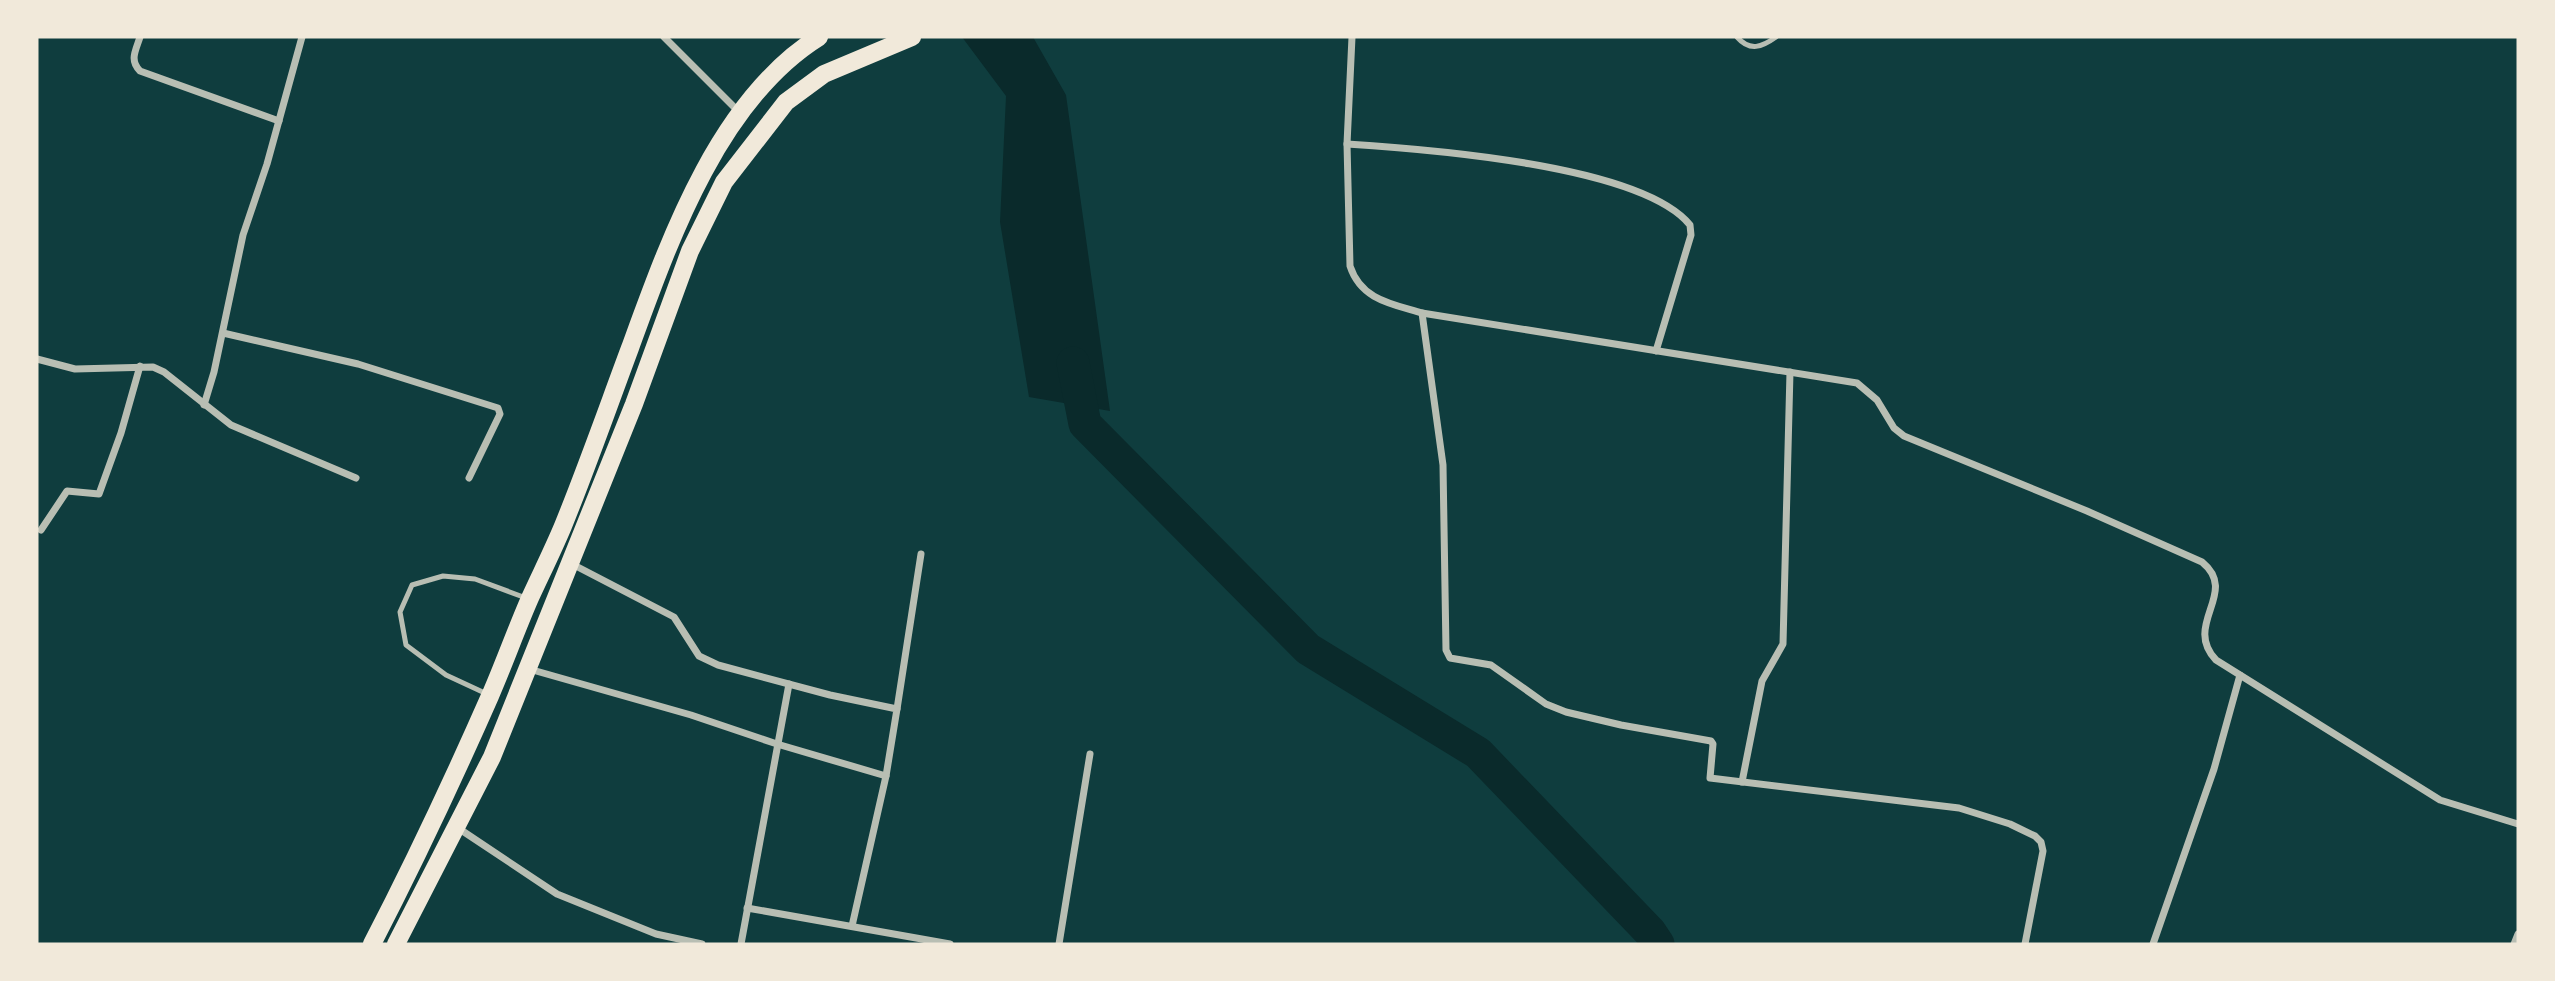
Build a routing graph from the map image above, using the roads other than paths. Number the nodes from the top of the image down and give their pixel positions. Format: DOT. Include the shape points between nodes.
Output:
graph roads {
  1 [pos="140,37"];
  2 [pos="303,37"];
  3 [pos="664,37"];
  4 [pos="818,37"];
  5 [pos="912,37"];
  6 [pos="1352,37"];
  7 [pos="1737,37"];
  8 [pos="1776,37"];
  9 [pos="740,113"];
  10 [pos="279,121"];
  11 [pos="1347,144"];
  12 [pos="1422,313"];
  13 [pos="223,333"];
  14 [pos="1656,351"];
  15 [pos="37,359"];
  16 [pos="140,366"];
  17 [pos="1790,372"];
  18 [pos="204,405"];
  19 [pos="356,478"];
  20 [pos="469,478"];
  21 [pos="41,530"];
  22 [pos="921,554"];
  23 [pos="570,563"];
  24 [pos="530,599"];
  25 [pos="552,608"];
  26 [pos="528,668"];
  27 [pos="2240,675"];
  28 [pos="789,684"];
  29 [pos="490,696"];
  30 [pos="513,705"];
  31 [pos="897,709"];
  32 [pos="776,744"];
  33 [pos="1090,754"];
  34 [pos="886,776"];
  35 [pos="1742,782"];
  36 [pos="2518,824"];
  37 [pos="457,827"];
  38 [pos="747,908"];
  39 [pos="852,926"];
  40 [pos="2518,934"];
  41 [pos="372,944"];
  42 [pos="397,944"];
  43 [pos="702,944"];
  44 [pos="741,944"];
  45 [pos="950,944"];
  46 [pos="1059,944"];
  47 [pos="2025,944"];
  48 [pos="2152,944"];
  49 [pos="2514,944"];
  1 -- 10 [label="street" via="133,58 140,71"];
  2 -- 10 [label="street"];
  3 -- 9 [label="street"];
  4 -- 9 [label="highway" via="766,81"];
  5 -- 23 [label="highway" via="824,74 786,102 724,182 690,251"];
  6 -- 11 [label="street"];
  7 -- 8 [label="lane" via="1751,47"];
  9 -- 24 [label="highway" via="701,176 663,257 572,503"];
  10 -- 13 [label="street" via="243,235"];
  11 -- 12 [label="street" via="1354,279 1378,300"];
  11 -- 14 [label="street" via="1498,159 1588,176 1622,184 1672,209 1690,225 1691,235"];
  12 -- 14 [label="street"];
  12 -- 35 [label="street" via="1443,465 1447,654 1452,659 1491,665 1546,704 1566,712 1712,741 1709,778"];
  13 -- 18 [label="street"];
  13 -- 20 [label="street" via="358,364 498,408 500,414"];
  14 -- 17 [label="street"];
  15 -- 16 [label="street" via="75,369"];
  16 -- 18 [label="street" via="164,372"];
  16 -- 21 [label="street" via="99,494 67,491"];
  17 -- 27 [label="street" via="1857,383 1877,400 1904,436 2202,562 2216,579 2204,643 2216,660"];
  17 -- 35 [label="street" via="1783,644 1762,681"];
  18 -- 19 [label="street" via="231,425"];
  22 -- 31 [label="street"];
  23 -- 25 [label="highway"];
  23 -- 28 [label="street" via="674,617 699,656"];
  24 -- 25 [label="highway"];
  24 -- 29 [label="highway"];
  24 -- 29 [label="lane" via="475,579 443,576 412,585 400,612 406,645 446,675"];
  25 -- 26 [label="highway"];
  26 -- 30 [label="highway"];
  26 -- 32 [label="street"];
  27 -- 36 [label="street" via="2440,800"];
  27 -- 48 [label="street" via="2214,769"];
  28 -- 31 [label="street"];
  28 -- 32 [label="street"];
  29 -- 30 [label="highway"];
  29 -- 41 [label="highway"];
  30 -- 37 [label="highway"];
  31 -- 34 [label="street"];
  32 -- 34 [label="street"];
  32 -- 38 [label="street"];
  33 -- 46 [label="street"];
  34 -- 39 [label="street"];
  35 -- 47 [label="street" via="1959,808 2035,835 2043,851"];
  37 -- 42 [label="highway"];
  37 -- 43 [label="street" via="557,894 656,934"];
  38 -- 39 [label="street"];
  38 -- 44 [label="street"];
  39 -- 45 [label="street"];
  40 -- 49 [label="street"];
}
